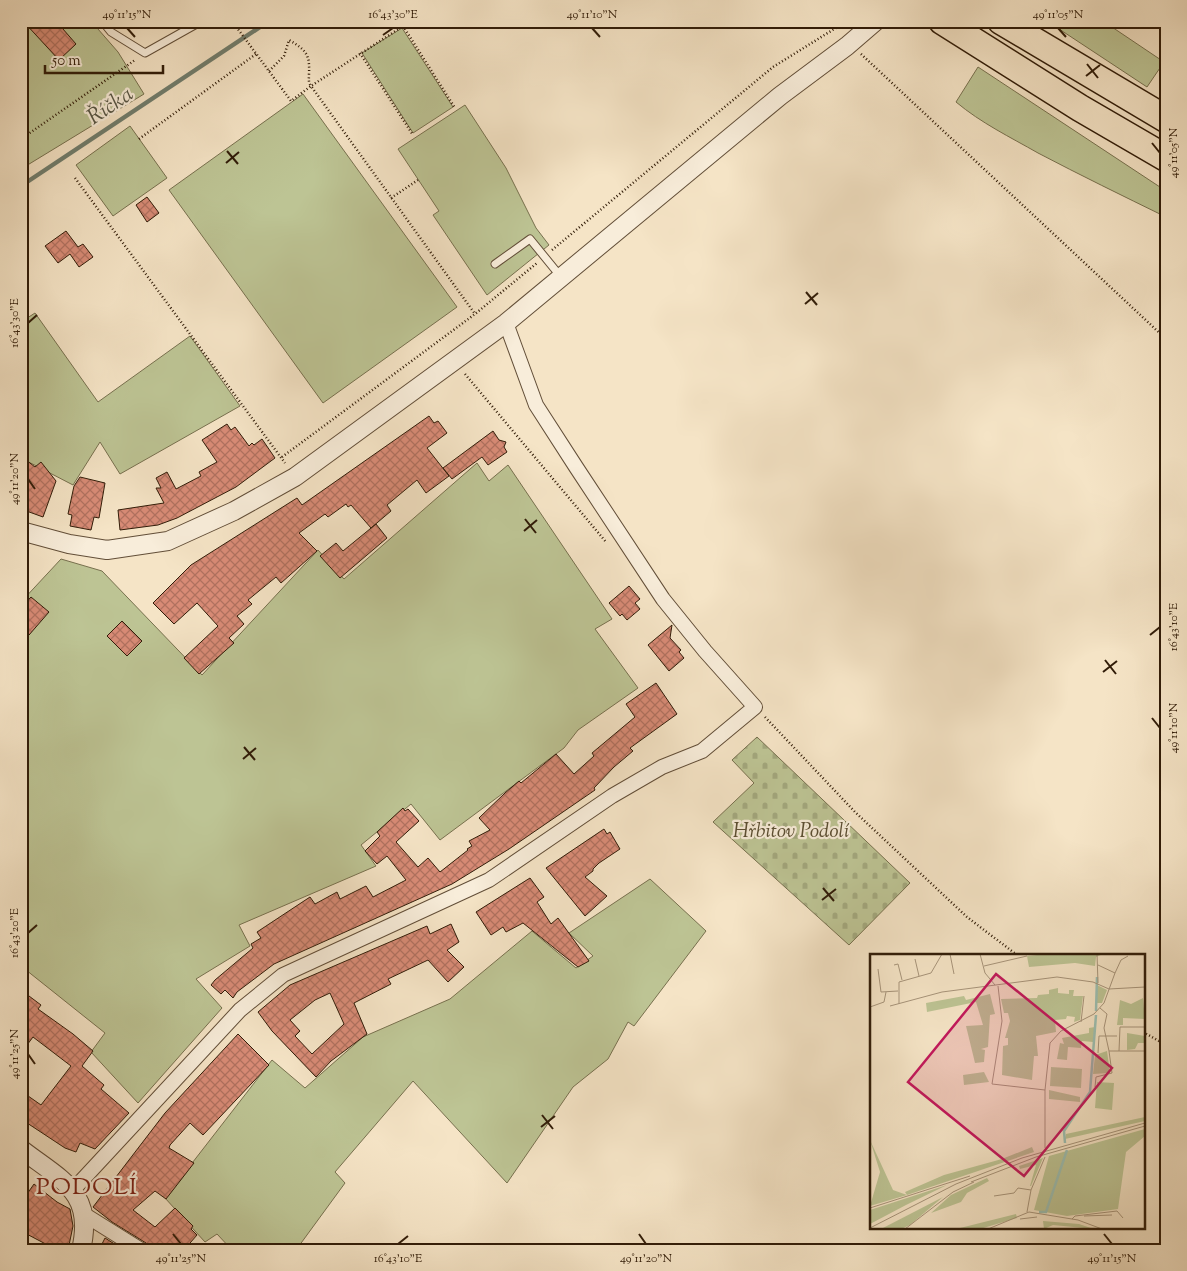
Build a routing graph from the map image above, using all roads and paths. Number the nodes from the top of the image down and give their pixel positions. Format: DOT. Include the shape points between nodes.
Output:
graph roads {
  1 [pos="102,21"];
  2 [pos="202,21"];
  3 [pos="232,21"];
  4 [pos="847,21"];
  5 [pos="876,21"];
  6 [pos="942,21"];
  7 [pos="1002,22"];
  8 [pos="847,46"];
  9 [pos="145,53"];
  10 [pos="360,53"];
  11 [pos="256,54"];
  12 [pos="268,71"];
  13 [pos="311,86"];
  14 [pos="455,108"];
  15 [pos="1080,108"];
  16 [pos="1166,119"];
  17 [pos="413,135"];
  18 [pos="139,138"];
  19 [pos="21,139"];
  20 [pos="1166,158"];
  21 [pos="1166,167"];
  22 [pos="75,178"];
  23 [pos="418,180"];
  24 [pos="391,198"];
  25 [pos="544,257"];
  26 [pos="495,264"];
  27 [pos="561,278"];
  28 [pos="475,314"];
  29 [pos="506,323"];
  30 [pos="1166,339"];
  31 [pos="454,361"];
  32 [pos="282,457"];
  33 [pos="295,477"];
  34 [pos="21,531"];
  35 [pos="606,542"];
  36 [pos="755,707"];
  37 [pos="1016,954"];
  38 [pos="1144,1033"];
  39 [pos="1166,1045"];
  40 [pos="21,1149"];
  41 [pos="73,1190"];
  42 [pos="85,1216"];
  43 [pos="82,1250"];
  44 [pos="141,1250"];
  1 -- 9 [label="lane" via="112,32"];
  2 -- 9 [label="lane"];
  3 -- 11 [label="path"];
  4 -- 25 [label="path" via="773,67"];
  5 -- 8 [label="street"];
  6 -- 15 [label="highway"];
  7 -- 16 [label="highway"];
  8 -- 27 [label="street" via="780,96"];
  8 -- 30 [label="path" via="864,55"];
  9 -- 19 [label="path"];
  10 -- 13 [label="path"];
  10 -- 14 [label="path" via="402,26"];
  10 -- 17 [label="path"];
  11 -- 12 [label="path"];
  11 -- 18 [label="path"];
  12 -- 13 [label="path" via="291,100"];
  12 -- 13 [label="path" via="284,56 289,40 302,48 310,60 308,82"];
  13 -- 24 [label="path"];
  15 -- 20 [label="highway"];
  15 -- 21 [label="highway"];
  22 -- 32 [label="path"];
  23 -- 24 [label="path"];
  24 -- 28 [label="path"];
  25 -- 26 [label="lane" via="530,239"];
  25 -- 27 [label="lane"];
  25 -- 28 [label="path"];
  27 -- 29 [label="street"];
  28 -- 32 [label="path"];
  29 -- 31 [label="street"];
  29 -- 36 [label="street" via="536,405 576,467 663,599"];
  31 -- 33 [label="street"];
  31 -- 35 [label="path"];
  32 -- 33 [label="path"];
  33 -- 34 [label="street" via="234,511 168,541 107,550"];
  36 -- 37 [label="path" via="855,812 960,911"];
  36 -- 41 [label="street" via="702,751 662,767 612,796 488,880 283,975 240,1010"];
  38 -- 39 [label="path"];
  40 -- 41 [label="street"];
  41 -- 42 [label="street"];
  42 -- 43 [label="street"];
  42 -- 44 [label="street"];
}
